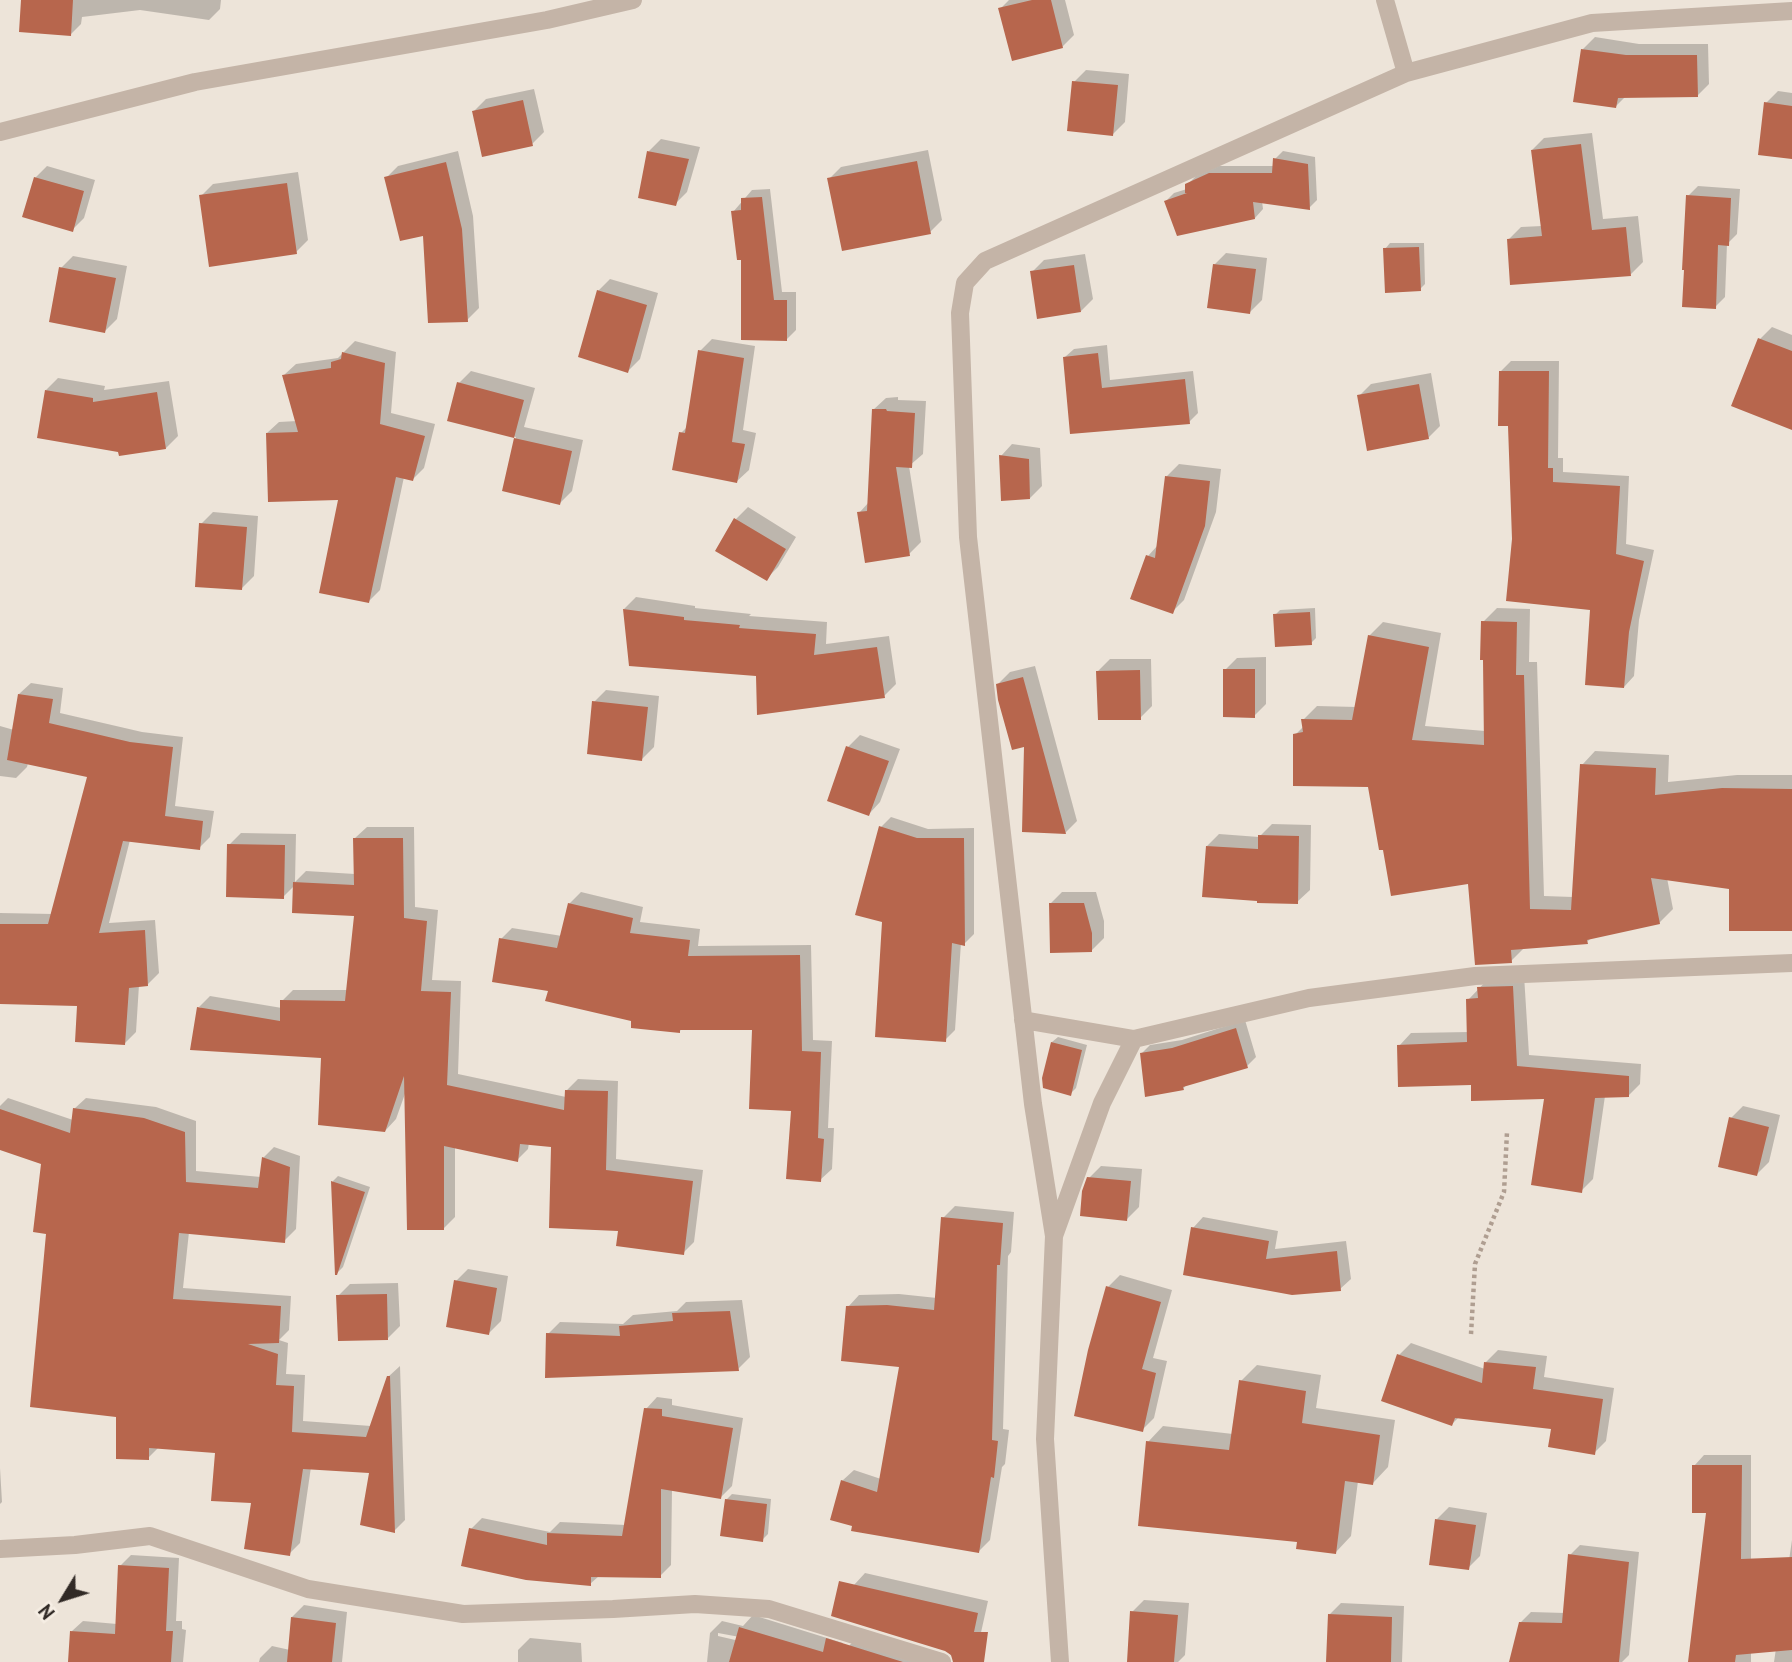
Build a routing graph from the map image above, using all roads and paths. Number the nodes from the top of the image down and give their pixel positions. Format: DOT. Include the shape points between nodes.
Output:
graph roads {
  1 [pos="633,0"];
  2 [pos="1385,0"];
  3 [pos="1792,11"];
  4 [pos="1406,73"];
  5 [pos="0,132"];
  6 [pos="1792,963"];
  7 [pos="1023,1020"];
  8 [pos="1134,1039"];
  9 [pos="1507,1132"];
  10 [pos="1054,1236"];
  11 [pos="1471,1334"];
  12 [pos="0,1549"];
  13 [pos="942,1662"];
  14 [pos="1060,1662"];
  1 -- 5 [label="street" via="547,20 195,82"];
  2 -- 4 [label="street"];
  3 -- 4 [label="street" via="1592,23"];
  4 -- 7 [label="street" via="985,261 965,284 960,313 968,537"];
  6 -- 8 [label="street" via="1475,976 1309,998"];
  7 -- 8 [label="street"];
  7 -- 10 [label="street"];
  8 -- 10 [label="street" via="1101,1103"];
  9 -- 11 [label="path" via="1504,1192 1475,1264"];
  10 -- 14 [label="street" via="1045,1439"];
  12 -- 13 [label="street" via="150,1536 308,1589 463,1614 695,1604 769,1609"];
}
